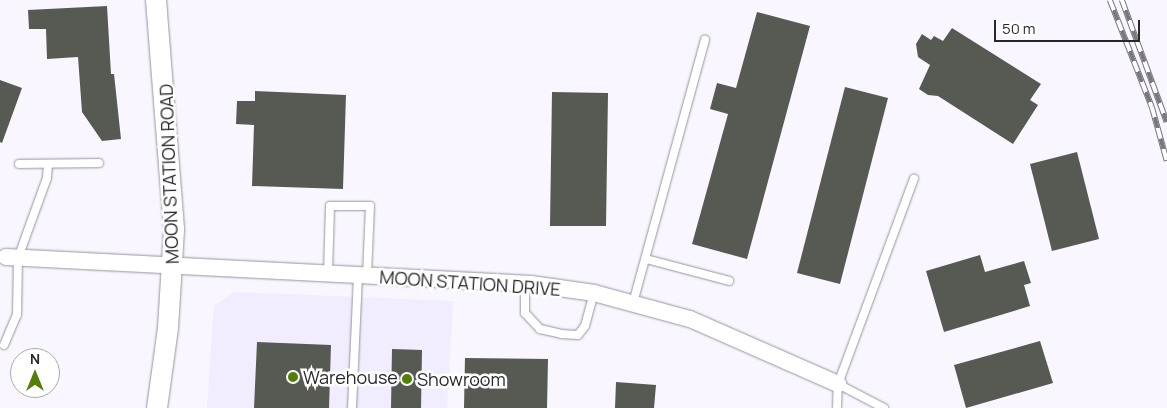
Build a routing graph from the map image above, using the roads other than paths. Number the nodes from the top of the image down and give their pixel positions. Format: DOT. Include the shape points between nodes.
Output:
graph roads {
  1 [pos="156,0"];
  2 [pos="705,40"];
  3 [pos="99,163"];
  4 [pos="19,164"];
  5 [pos="48,165"];
  6 [pos="914,179"];
  7 [pos="6,256"];
  8 [pos="646,259"];
  9 [pos="173,267"];
  10 [pos="328,274"];
  11 [pos="363,276"];
  12 [pos="729,281"];
  13 [pos="525,283"];
  14 [pos="594,294"];
  15 [pos="633,303"];
  16 [pos="4,345"];
  17 [pos="838,384"];
  18 [pos="156,408"];
  19 [pos="352,408"];
  20 [pos="837,408"];
  21 [pos="884,408"];
  1 -- 9 [label="street, MOON STATION ROAD" via="170,139"];
  2 -- 8 [label="lane"];
  3 -- 5 [label="lane"];
  4 -- 5 [label="lane"];
  5 -- 7 [label="lane" via="47,178"];
  6 -- 17 [label="lane"];
  7 -- 9 [label="street, MOON STATION DRIVE"];
  7 -- 16 [label="lane" via="16,315"];
  8 -- 12 [label="lane"];
  8 -- 15 [label="lane"];
  9 -- 10 [label="street, MOON STATION DRIVE"];
  9 -- 18 [label="street, MOON STATION ROAD"];
  10 -- 11 [label="street, MOON STATION DRIVE"];
  10 -- 11 [label="lane" via="330,206 370,206"];
  11 -- 13 [label="street, MOON STATION DRIVE"];
  11 -- 19 [label="lane"];
  13 -- 14 [label="street, MOON STATION DRIVE"];
  13 -- 14 [label="lane" via="525,313 540,329 561,334 578,335 585,326"];
  14 -- 15 [label="street, MOON STATION DRIVE"];
  15 -- 17 [label="street, MOON STATION DRIVE" via="690,319"];
  17 -- 20 [label="lane"];
  17 -- 21 [label="lane"];
}
